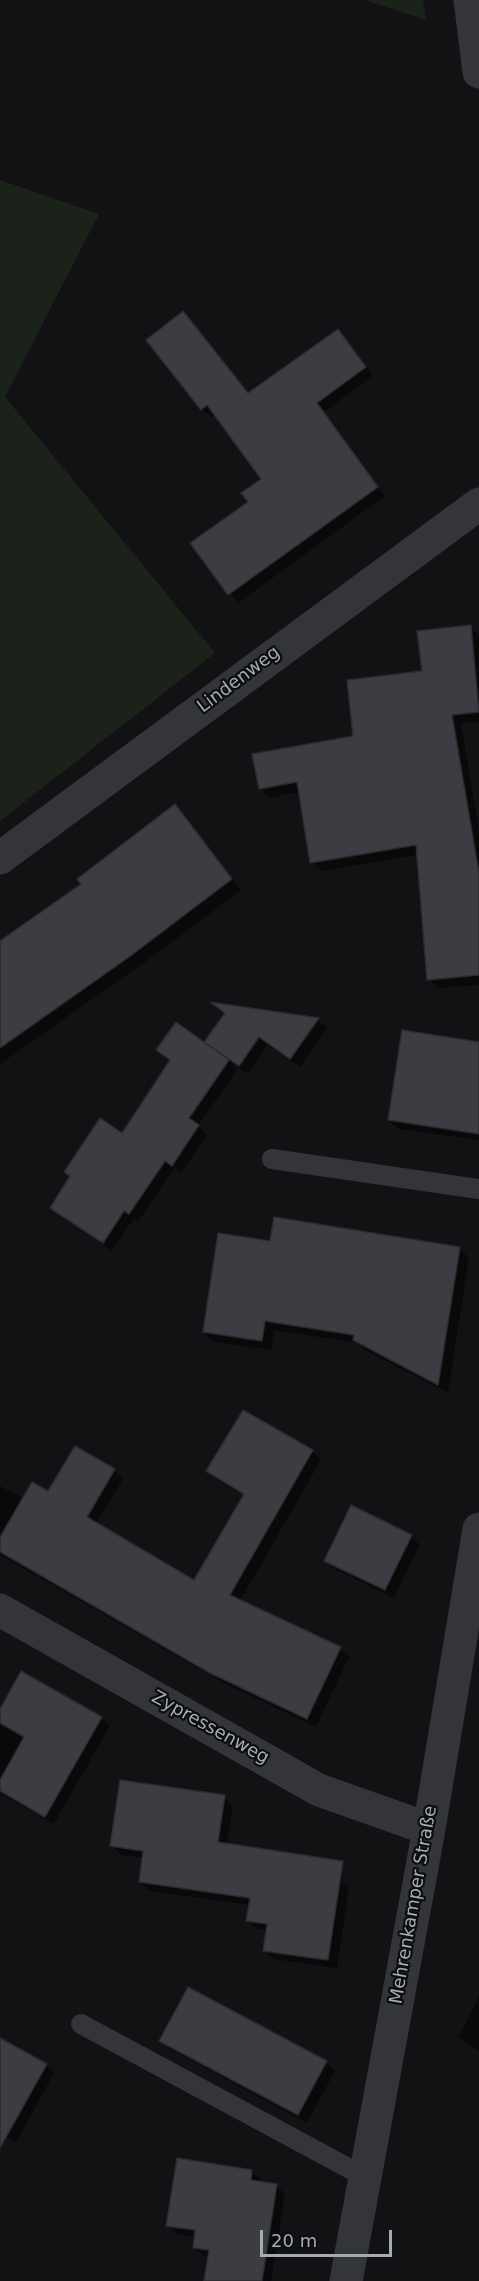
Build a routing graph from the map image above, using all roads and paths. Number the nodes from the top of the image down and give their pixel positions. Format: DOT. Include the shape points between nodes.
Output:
graph roads {
  1 [pos="470,0"];
  2 [pos="477,39"];
  3 [pos="479,72"];
  4 [pos="479,504"];
  5 [pos="0,858"];
  6 [pos="272,1159"];
  7 [pos="479,1189"];
  8 [pos="479,1529"];
  9 [pos="0,1610"];
  10 [pos="429,1829"];
  11 [pos="81,2024"];
  12 [pos="365,2177"];
  13 [pos="346,2281"];
  1 -- 2 [label="street"];
  2 -- 3 [label="street"];
  4 -- 5 [label="street, Lindenweg"];
  6 -- 7 [label="lane"];
  8 -- 10 [label="street, Mehrenkamper Straße"];
  9 -- 10 [label="street, Zypressenweg" via="320,1790"];
  10 -- 12 [label="street, Mehrenkamper Straße"];
  11 -- 12 [label="lane"];
  12 -- 13 [label="street, Mehrenkamper Straße"];
}
